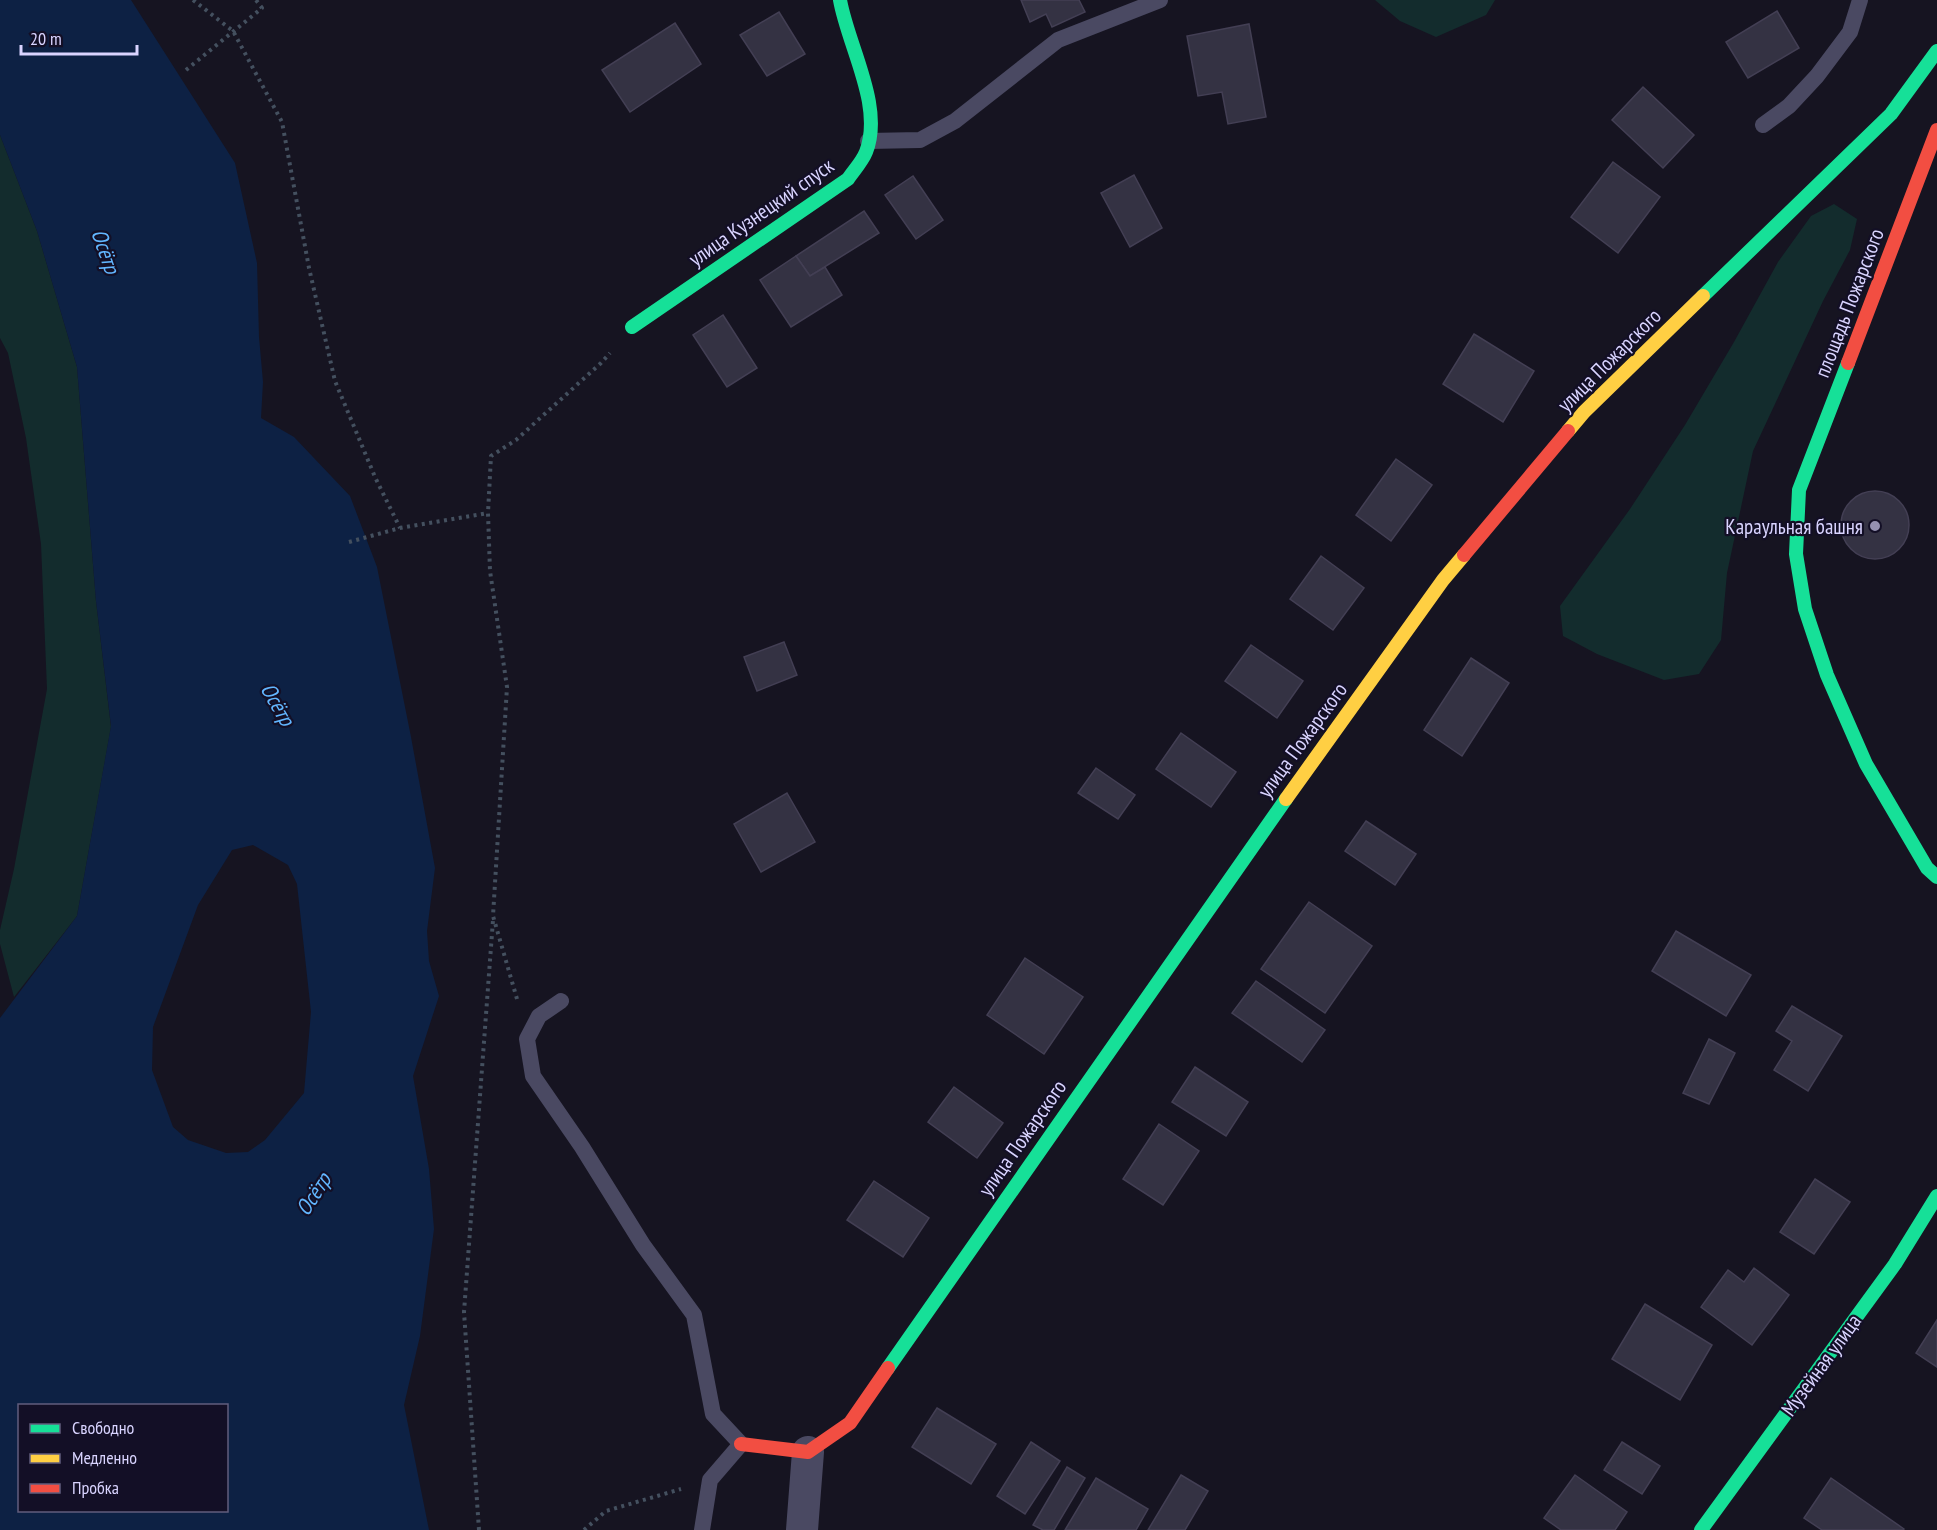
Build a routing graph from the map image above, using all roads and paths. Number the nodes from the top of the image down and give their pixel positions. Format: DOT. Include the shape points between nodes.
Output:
graph roads {
  1 [pos="194,0"];
  2 [pos="256,0"];
  3 [pos="1160,0"];
  4 [pos="1860,0"];
  5 [pos="838,2"];
  6 [pos="233,31"];
  7 [pos="1937,51"];
  8 [pos="186,70"];
  9 [pos="1763,125"];
  10 [pos="1937,130"];
  11 [pos="868,141"];
  12 [pos="632,327"];
  13 [pos="488,513"];
  14 [pos="400,528"];
  15 [pos="349,542"];
  16 [pos="1934,877"];
  17 [pos="493,916"];
  18 [pos="561,1001"];
  19 [pos="528,1039"];
  20 [pos="1937,1196"];
  21 [pos="741,1444"];
  22 [pos="808,1452"];
  23 [pos="710,1480"];
  24 [pos="479,1530"];
  25 [pos="584,1530"];
  26 [pos="702,1530"];
  27 [pos="802,1530"];
  28 [pos="1701,1530"];
  1 -- 6 [label="path"];
  2 -- 6 [label="path" via="262,8"];
  3 -- 11 [label="lane" via="1058,40 955,122 920,141"];
  4 -- 9 [label="lane" via="1850,32 1817,76 1789,106"];
  5 -- 11 [label="street, улица Кузнецкий спуск" via="866,90 872,123"];
  6 -- 8 [label="path"];
  6 -- 14 [label="path" via="282,122 335,381"];
  7 -- 22 [label="street, улица Пожарского" via="1891,114 1584,412 1443,580 1215,898 850,1423"];
  10 -- 16 [label="street, площадь Пожарского" via="1799,490 1796,554 1805,609 1827,675 1866,764"];
  11 -- 12 [label="street, улица Кузнецкий спуск" via="867,150 848,179"];
  12 -- 13 [label="path" via="601,363 516,440 491,456"];
  13 -- 14 [label="path"];
  13 -- 17 [label="path" via="490,570 507,687"];
  14 -- 15 [label="path"];
  17 -- 19 [label="path"];
  17 -- 24 [label="path" via="464,1312"];
  18 -- 19 [label="lane" via="539,1016"];
  19 -- 21 [label="lane" via="533,1077 643,1245 694,1315 713,1414"];
  20 -- 28 [label="street, Музейная улица" via="1895,1264"];
  21 -- 22 [label="street"];
  21 -- 23 [label="lane"];
  22 -- 27 [label="street"];
  23 -- 25 [label="path" via="606,1511"];
  23 -- 26 [label="lane"];
}
